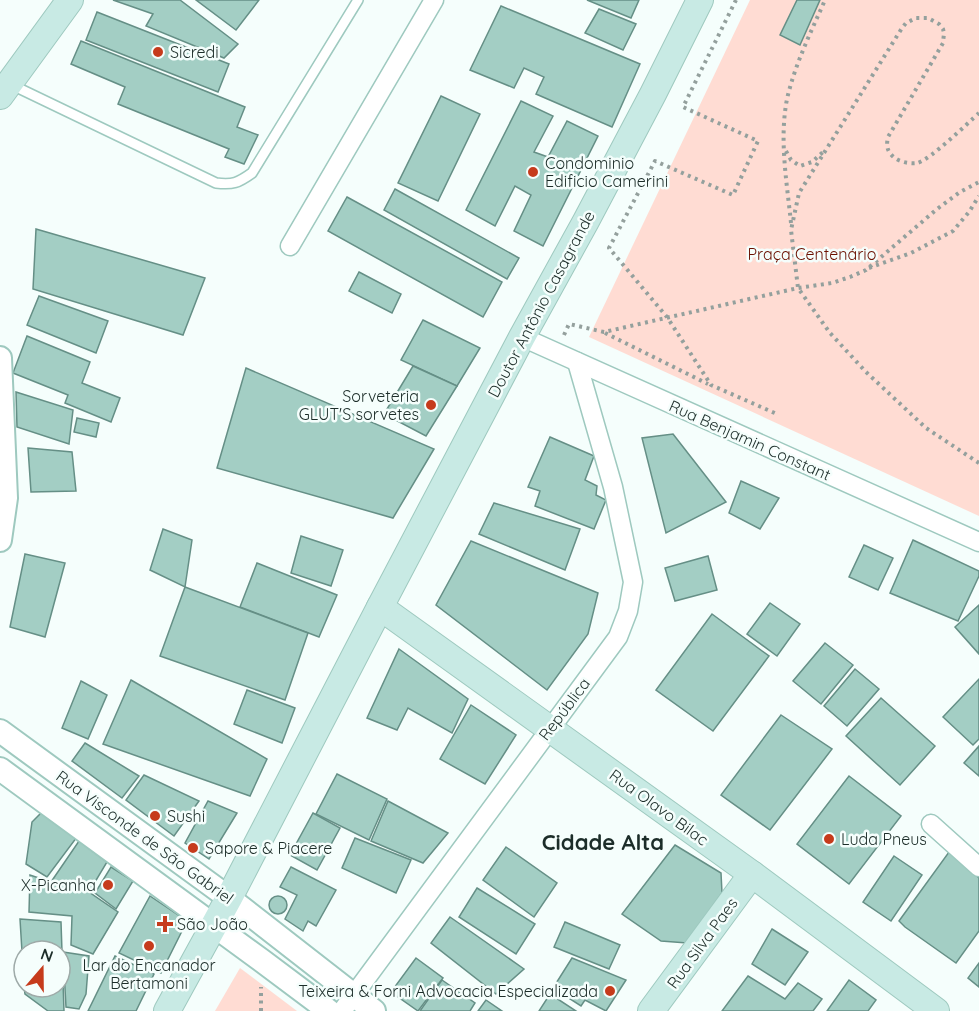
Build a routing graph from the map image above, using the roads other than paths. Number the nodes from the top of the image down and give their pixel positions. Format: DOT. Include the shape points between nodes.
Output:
graph roads {
  1 [pos="70,0"];
  2 [pos="358,0"];
  3 [pos="434,0"];
  4 [pos="700,0"];
  5 [pos="4,90"];
  6 [pos="290,246"];
  7 [pos="522,337"];
  8 [pos="0,358"];
  9 [pos="577,362"];
  10 [pos="3,497"];
  11 [pos="0,540"];
  12 [pos="979,542"];
  13 [pos="380,607"];
  14 [pos="549,728"];
  15 [pos="0,731"];
  16 [pos="0,769"];
  17 [pos="931,824"];
  18 [pos="979,867"];
  19 [pos="752,874"];
  20 [pos="229,898"];
  21 [pos="213,926"];
  22 [pos="348,1003"];
  23 [pos="167,1011"];
  24 [pos="329,1011"];
  25 [pos="374,1011"];
  26 [pos="651,1011"];
  27 [pos="936,1011"];
  1 -- 5 [label="main road"];
  2 -- 5 [label="lane" via="252,172 229,185 216,183"];
  3 -- 6 [label="street"];
  4 -- 7 [label="main road, Doutor Antônio Casagrande"];
  7 -- 9 [label="street, Rua Benjamin Constant"];
  7 -- 13 [label="main road, Doutor Antônio Casagrande"];
  8 -- 10 [label="street"];
  9 -- 12 [label="street, Rua Benjamin Constant"];
  9 -- 14 [label="street, República" via="613,487 633,582 618,637"];
  10 -- 11 [label="street"];
  13 -- 14 [label="main road, Rua Olavo Bilac"];
  13 -- 20 [label="main road, Doutor Antônio Casagrande"];
  14 -- 19 [label="main road, Rua Olavo Bilac"];
  14 -- 22 [label="street, República"];
  15 -- 20 [label="street, Rua Visconde de São Gabriel"];
  16 -- 21 [label="street, Rua Visconde de São Gabriel"];
  17 -- 18 [label="street"];
  19 -- 26 [label="main road, Rua Silva Paes"];
  19 -- 27 [label="main road, Rua Olavo Bilac"];
  20 -- 21 [label="main road, Doutor Antônio Casagrande"];
  20 -- 22 [label="street, Rua Visconde de São Gabriel"];
  21 -- 23 [label="main road, Doutor Antônio Casagrande"];
  21 -- 24 [label="street, Rua Visconde de São Gabriel"];
  22 -- 25 [label="street, Rua Visconde de São Gabriel"];
}
